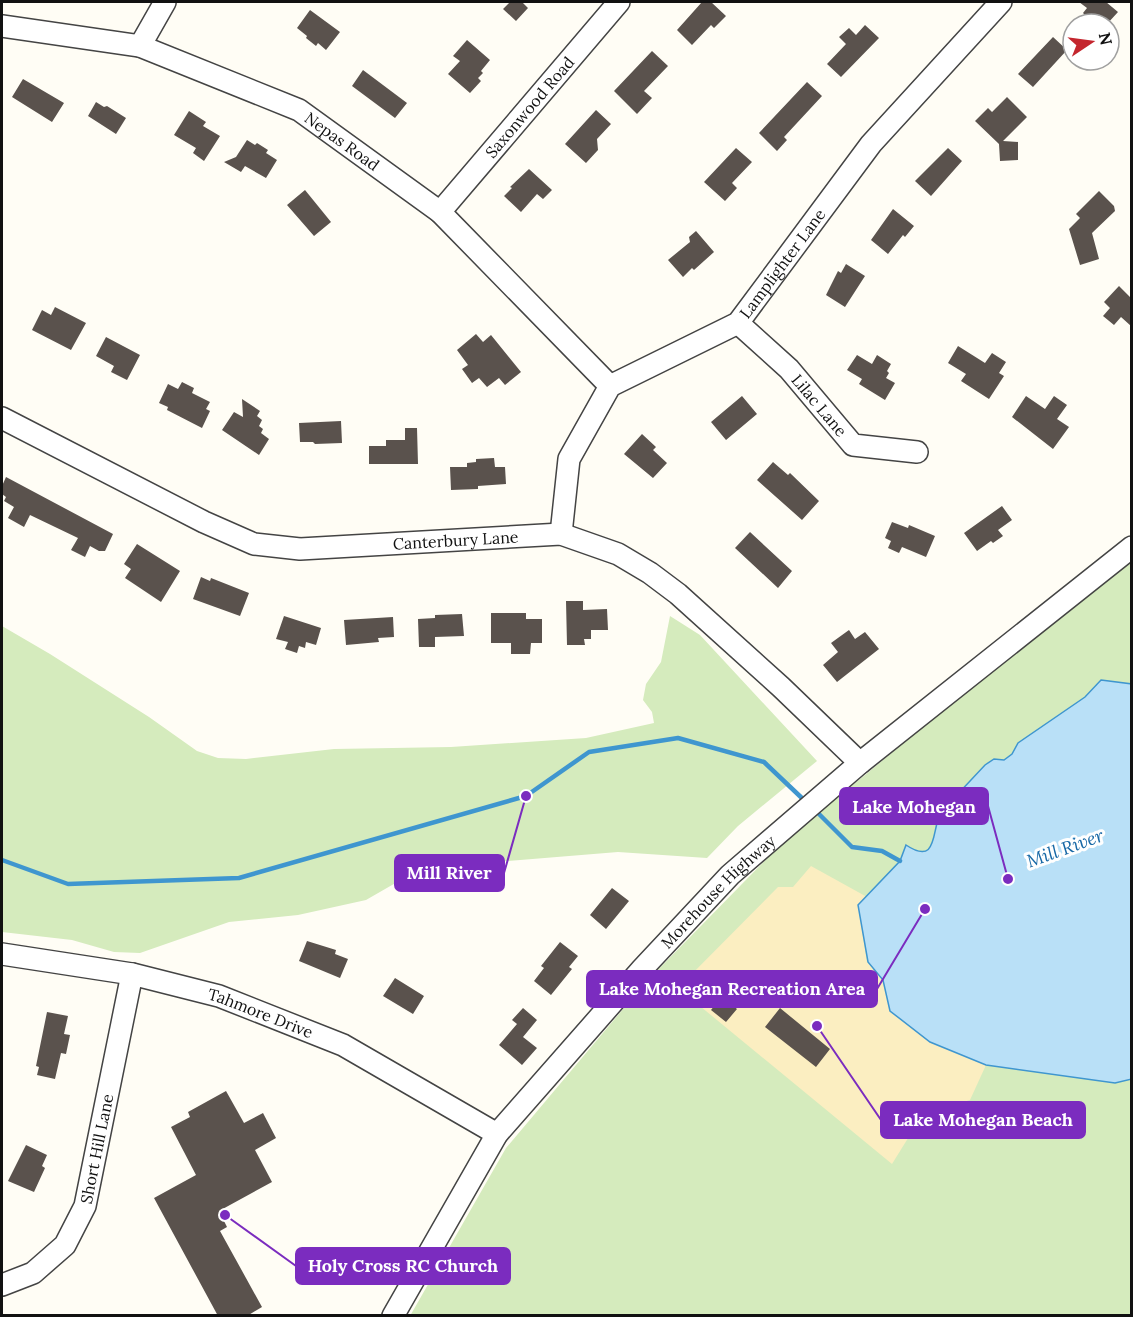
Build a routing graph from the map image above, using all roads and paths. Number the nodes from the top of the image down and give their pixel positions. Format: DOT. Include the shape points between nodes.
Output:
graph roads {
  1 [pos="165,2"];
  2 [pos="619,2"];
  3 [pos="1001,2"];
  4 [pos="2,26"];
  5 [pos="140,46"];
  6 [pos="440,212"];
  7 [pos="738,323"];
  8 [pos="610,386"];
  9 [pos="2,418"];
  10 [pos="917,452"];
  11 [pos="561,534"];
  12 [pos="1131,547"];
  13 [pos="860,763"];
  14 [pos="2,954"];
  15 [pos="132,974"];
  16 [pos="497,1134"];
  17 [pos="2,1285"];
  18 [pos="393,1316"];
  1 -- 5 [label="street"];
  2 -- 6 [label="street, Saxonwood Road"];
  3 -- 7 [label="street, Lamplighter Lane" via="871,144"];
  4 -- 5 [label="street, Nepas Road"];
  5 -- 6 [label="street, Nepas Road" via="299,110"];
  6 -- 8 [label="street, Nepas Road"];
  7 -- 8 [label="street, Lamplighter Lane"];
  7 -- 10 [label="street, Lilac Lane" via="789,369 853,445"];
  8 -- 11 [label="street" via="569,459"];
  9 -- 11 [label="street, Canterbury Lane" via="254,544 300,549"];
  11 -- 13 [label="street, Canterbury Lane" via="618,554 678,594"];
  12 -- 13 [label="street, Morehouse Highway"];
  13 -- 16 [label="street, Morehouse Highway" via="722,884"];
  14 -- 15 [label="street, Tahmore Drive"];
  15 -- 16 [label="street, Tahmore Drive" via="219,996 343,1045"];
  15 -- 17 [label="street, Short Hill Lane" via="85,1206 65,1245 33,1274"];
  16 -- 18 [label="street, Morehouse Highway"];
}
